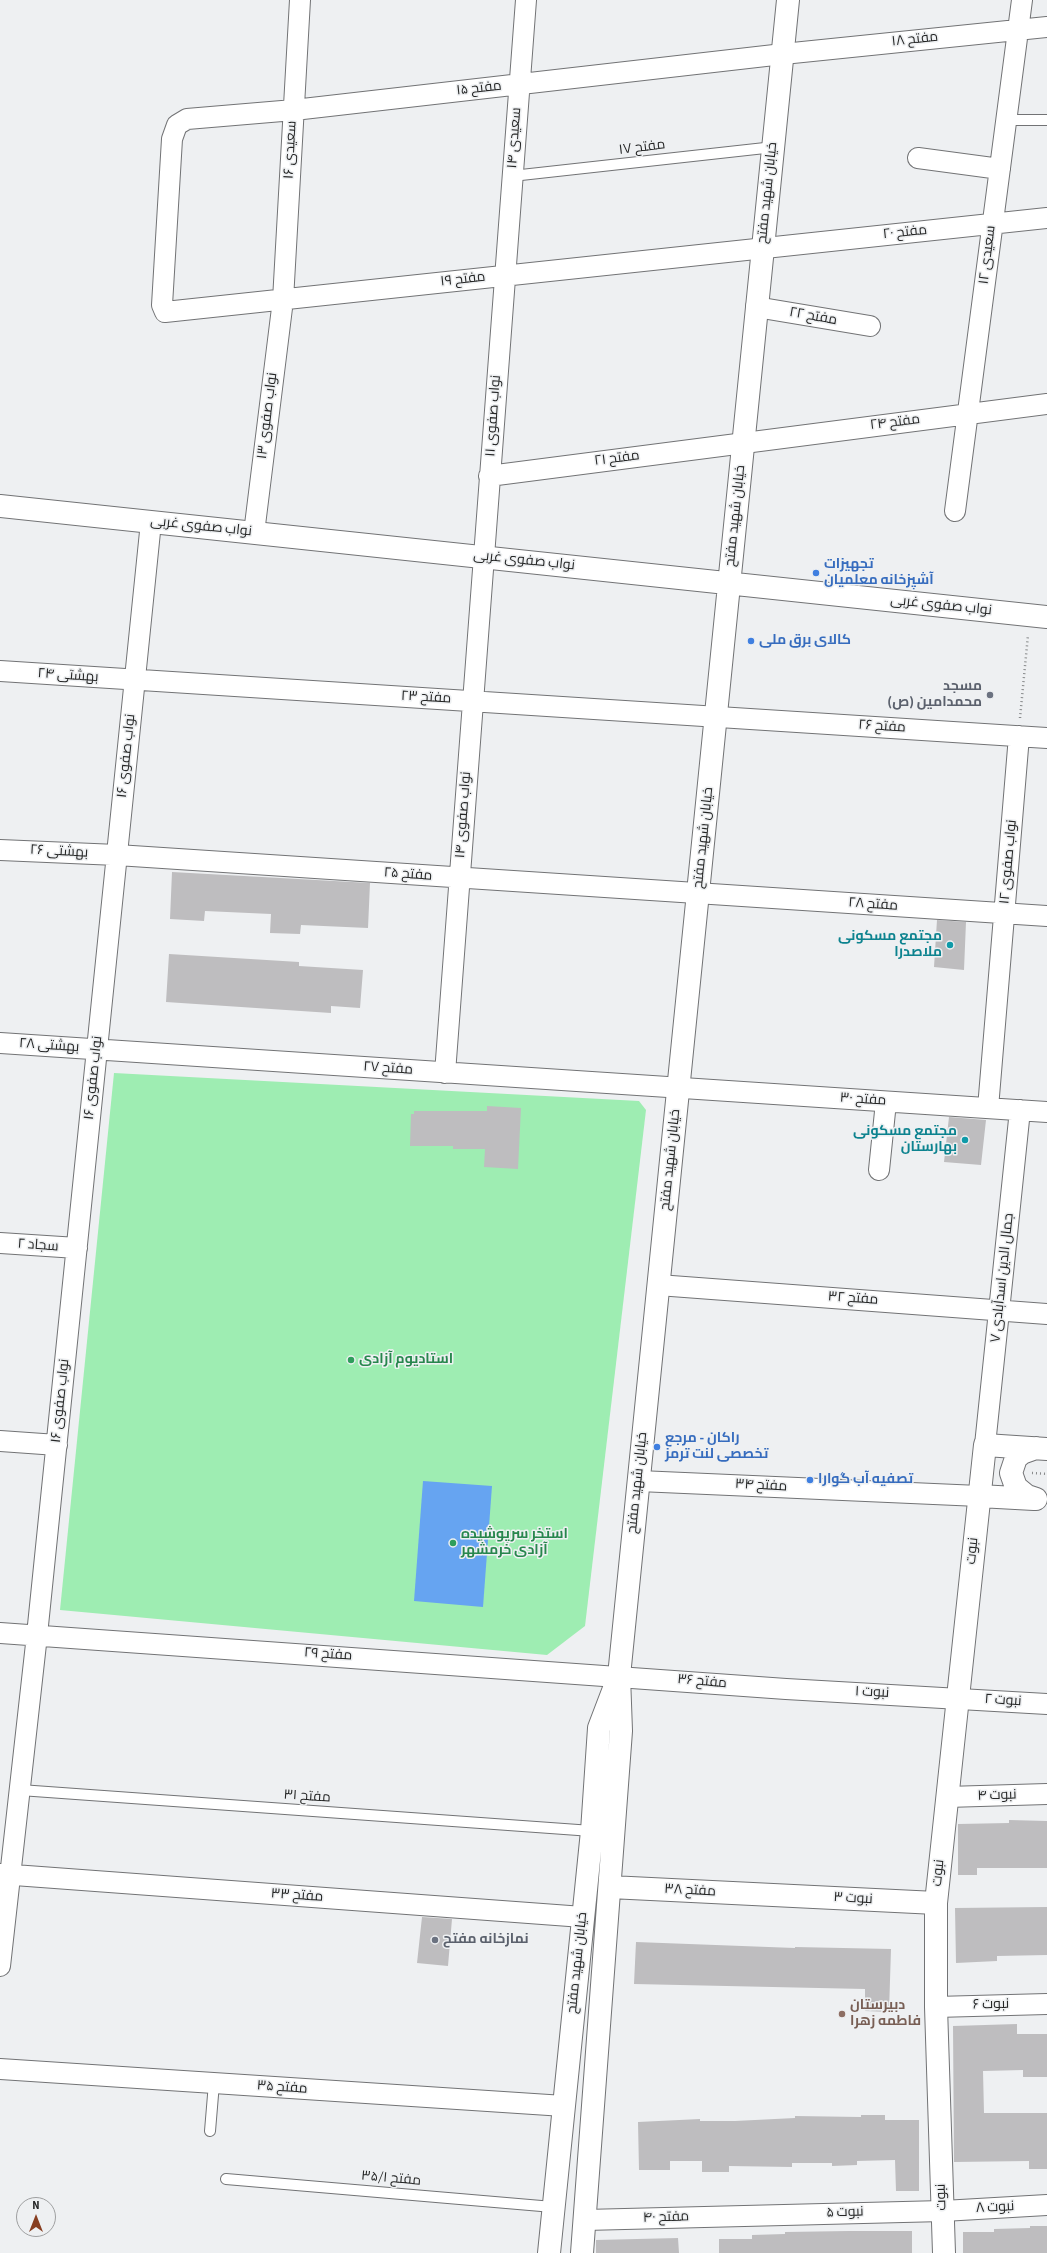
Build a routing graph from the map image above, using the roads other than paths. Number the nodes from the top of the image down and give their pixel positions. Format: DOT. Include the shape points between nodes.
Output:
graph roads {
  1 [pos="300,0"];
  2 [pos="526,0"];
  3 [pos="788,0"];
  4 [pos="1022,0"];
  5 [pos="1047,27"];
  6 [pos="1018,30"];
  7 [pos="783,54"];
  8 [pos="519,84"];
  9 [pos="294,110"];
  10 [pos="1006,120"];
  11 [pos="1047,120"];
  12 [pos="774,147"];
  13 [pos="918,158"];
  14 [pos="1000,169"];
  15 [pos="512,176"];
  16 [pos="1047,218"];
  17 [pos="992,224"];
  18 [pos="762,248"];
  19 [pos="504,276"];
  20 [pos="283,300"];
  21 [pos="756,307"];
  22 [pos="165,312"];
  23 [pos="870,326"];
  24 [pos="1047,404"];
  25 [pos="968,414"];
  26 [pos="744,443"];
  27 [pos="489,476"];
  28 [pos="0,506"];
  29 [pos="955,511"];
  30 [pos="152,522"];
  31 [pos="254,532"];
  32 [pos="483,557"];
  33 [pos="730,583"];
  34 [pos="1038,616"];
  35 [pos="0,671"];
  36 [pos="135,681"];
  37 [pos="472,701"];
  38 [pos="716,716"];
  39 [pos="1019,736"];
  40 [pos="1047,738"];
  41 [pos="0,850"];
  42 [pos="117,855"];
  43 [pos="459,879"];
  44 [pos="698,894"];
  45 [pos="1004,913"];
  46 [pos="1047,916"];
  47 [pos="0,1043"];
  48 [pos="97,1049"];
  49 [pos="445,1073"];
  50 [pos="678,1089"];
  51 [pos="886,1102"];
  52 [pos="988,1108"];
  53 [pos="1020,1110"];
  54 [pos="1047,1112"];
  55 [pos="879,1170"];
  56 [pos="0,1243"];
  57 [pos="77,1248"];
  58 [pos="658,1285"];
  59 [pos="999,1310"];
  60 [pos="1047,1314"];
  61 [pos="0,1442"];
  62 [pos="57,1445"];
  63 [pos="985,1445"];
  64 [pos="1042,1448"];
  65 [pos="639,1481"];
  66 [pos="979,1496"];
  67 [pos="1041,1499"];
  68 [pos="0,1633"];
  69 [pos="37,1635"];
  70 [pos="619,1676"];
  71 [pos="786,1689"];
  72 [pos="959,1698"];
  73 [pos="1047,1704"];
  74 [pos="20,1790"];
  75 [pos="1047,1794"];
  76 [pos="947,1797"];
  77 [pos="592,1831"];
  78 [pos="5,1874"];
  79 [pos="610,1887"];
  80 [pos="770,1896"];
  81 [pos="936,1903"];
  82 [pos="583,1917"];
  83 [pos="0,1966"];
  84 [pos="1047,2004"];
  85 [pos="936,2007"];
  86 [pos="0,2069"];
  87 [pos="214,2083"];
  88 [pos="564,2106"];
  89 [pos="210,2131"];
  90 [pos="226,2179"];
  91 [pos="1047,2206"];
  92 [pos="553,2207"];
  93 [pos="943,2211"];
  94 [pos="746,2216"];
  95 [pos="585,2220"];
  96 [pos="549,2253"];
  97 [pos="582,2253"];
  98 [pos="944,2253"];
  1 -- 9 [label="street, سعیدی ۱۶"];
  2 -- 8 [label="street, سعیدی ۱۴"];
  3 -- 7 [label="street, خیابان شهید مفتح"];
  4 -- 6 [label="street, سعیدی ۱۲"];
  5 -- 6 [label="street, مفتح ۱۸"];
  6 -- 7 [label="street, مفتح ۱۸"];
  6 -- 10 [label="street, سعیدی ۱۲"];
  7 -- 8 [label="street, مفتح ۱۵"];
  7 -- 12 [label="street, خیابان شهید مفتح"];
  8 -- 9 [label="street, مفتح ۱۵"];
  8 -- 15 [label="street, سعیدی ۱۴"];
  9 -- 20 [label="street, سعیدی ۱۶"];
  9 -- 22 [label="street, مفتح ۱۵" via="187,119 177,125 172,139 162,305"];
  10 -- 11 [label="lane"];
  10 -- 14 [label="street, سعیدی ۱۲"];
  12 -- 15 [label="lane, مفتح ۱۷"];
  12 -- 18 [label="street, خیابان شهید مفتح"];
  13 -- 14 [label="street"];
  14 -- 17 [label="street, سعیدی ۱۲"];
  15 -- 19 [label="street, سعیدی ۱۴"];
  16 -- 17 [label="street, مفتح ۲۰"];
  17 -- 18 [label="street, مفتح ۲۰"];
  17 -- 25 [label="street, سعیدی ۱۲"];
  18 -- 19 [label="street, مفتح ۱۹"];
  18 -- 21 [label="street, خیابان شهید مفتح"];
  19 -- 20 [label="street, مفتح ۱۹"];
  19 -- 27 [label="street, نواب صفوی ۱۱"];
  20 -- 22 [label="street, مفتح ۱۹"];
  20 -- 31 [label="street, نواب صفوی ۱۳"];
  21 -- 23 [label="street, مفتح ۲۲"];
  21 -- 26 [label="street, خیابان شهید مفتح"];
  24 -- 25 [label="street, مفتح ۲۴"];
  25 -- 26 [label="street, مفتح ۲۴"];
  25 -- 29 [label="street, سعیدی ۱۲"];
  26 -- 27 [label="street, مفتح ۲۱"];
  26 -- 33 [label="street, خیابان شهید مفتح"];
  27 -- 32 [label="street, نواب صفوی ۱۱"];
  28 -- 30 [label="street, نواب صفوی غربی"];
  30 -- 31 [label="street, نواب صفوی غربی"];
  30 -- 36 [label="street, نواب صفوی ۱۶"];
  31 -- 32 [label="street, نواب صفوی غربی"];
  32 -- 33 [label="street, نواب صفوی غربی"];
  32 -- 37 [label="street, نواب صفوی ۱۴"];
  33 -- 34 [label="street, نواب صفوی غربی"];
  33 -- 38 [label="street, خیابان شهید مفتح"];
  35 -- 36 [label="street, بهشتی ۲۴"];
  36 -- 37 [label="street, مفتح ۲۳"];
  36 -- 42 [label="street, نواب صفوی ۱۶"];
  37 -- 38 [label="street, مفتح ۲۳"];
  37 -- 43 [label="street, نواب صفوی ۱۴"];
  38 -- 39 [label="street, مفتح ۲۶"];
  38 -- 44 [label="street, خیابان شهید مفتح"];
  39 -- 40 [label="street, مفتح ۲۶"];
  39 -- 45 [label="street, نواب صفوی ۱۲"];
  41 -- 42 [label="street, بهشتی ۲۶"];
  42 -- 43 [label="street, مفتح ۲۵"];
  42 -- 48 [label="street, نواب صفوی ۱۶"];
  43 -- 44 [label="street, مفتح ۲۵"];
  43 -- 49 [label="street, نواب صفوی ۱۴"];
  44 -- 45 [label="street, مفتح ۲۸"];
  44 -- 50 [label="street, خیابان شهید مفتح"];
  45 -- 46 [label="street, مفتح ۲۸"];
  45 -- 52 [label="street, نواب صفوی ۱۲"];
  47 -- 48 [label="street, بهشتی ۲۸"];
  48 -- 49 [label="street, مفتح ۲۷"];
  48 -- 57 [label="street, نواب صفوی ۱۶"];
  49 -- 50 [label="street, مفتح ۲۷"];
  50 -- 51 [label="street, مفتح ۳۰"];
  50 -- 58 [label="street, خیابان شهید مفتح"];
  51 -- 52 [label="street, مفتح ۳۰"];
  51 -- 55 [label="street"];
  52 -- 53 [label="street, مفتح ۳۰"];
  53 -- 54 [label="street, مفتح ۳۰"];
  53 -- 59 [label="street, جمال الدین اسدآبادی ۷"];
  56 -- 57 [label="street, سجاد ۲"];
  57 -- 62 [label="street, نواب صفوی ۱۶"];
  58 -- 59 [label="street, مفتح ۳۲"];
  58 -- 65 [label="street, خیابان شهید مفتح"];
  59 -- 60 [label="street, مفتح ۳۲"];
  59 -- 63 [label="street, جمال الدین اسدآبادی ۷"];
  61 -- 62 [label="street"];
  62 -- 69 [label="street, نواب صفوی ۱۶"];
  63 -- 64 [label="street"];
  63 -- 66 [label="street, نبوت"];
  64 -- 67 [label="street" via="1022,1453 1016,1458 1011,1473 1016,1487 1028,1496"];
  65 -- 66 [label="street, مفتح ۳۴"];
  65 -- 70 [label="street, خیابان شهید مفتح"];
  66 -- 67 [label="street"];
  66 -- 72 [label="street, نبوت"];
  68 -- 69 [label="street, مفتح ۲۹"];
  69 -- 70 [label="street, مفتح ۲۹"];
  69 -- 74 [label="street, نواب صفوی ۱۶"];
  70 -- 71 [label="street, مفتح ۳۶"];
  70 -- 77 [label="street, خیابان شهید مفتح" via="600,1728"];
  70 -- 79 [label="street, خیابان شهید مفتح" via="621,1731"];
  71 -- 72 [label="street, نبوت ۱"];
  72 -- 73 [label="street, نبوت ۲"];
  72 -- 76 [label="street, نبوت"];
  74 -- 77 [label="lane, مفتح ۳۱"];
  74 -- 78 [label="street, نواب صفوی ۱۶"];
  75 -- 76 [label="street, نبوت ۴"];
  76 -- 81 [label="street, نبوت"];
  77 -- 82 [label="street, خیابان شهید مفتح"];
  78 -- 82 [label="street, مفتح ۳۳"];
  78 -- 83 [label="street, نواب صفوی ۱۶"];
  79 -- 80 [label="street, مفتح ۳۸"];
  79 -- 95 [label="street, خیابان شهید مفتح"];
  80 -- 81 [label="street, نبوت ۳"];
  81 -- 85 [label="street, نبوت"];
  82 -- 88 [label="street, خیابان شهید مفتح"];
  84 -- 85 [label="street, نبوت ۶"];
  85 -- 93 [label="street, نبوت"];
  86 -- 87 [label="street, مفتح ۳۵"];
  87 -- 88 [label="street, مفتح ۳۵"];
  87 -- 89 [label="lane"];
  88 -- 92 [label="street, خیابان شهید مفتح"];
  90 -- 92 [label="lane, مفتح ۳۵/۱"];
  91 -- 93 [label="street, نبوت ۸"];
  92 -- 96 [label="street, خیابان شهید مفتح"];
  93 -- 94 [label="street, نبوت ۵"];
  93 -- 98 [label="street, نبوت"];
  94 -- 95 [label="street, مفتح ۴۰"];
  95 -- 97 [label="street, خیابان شهید مفتح"];
}
